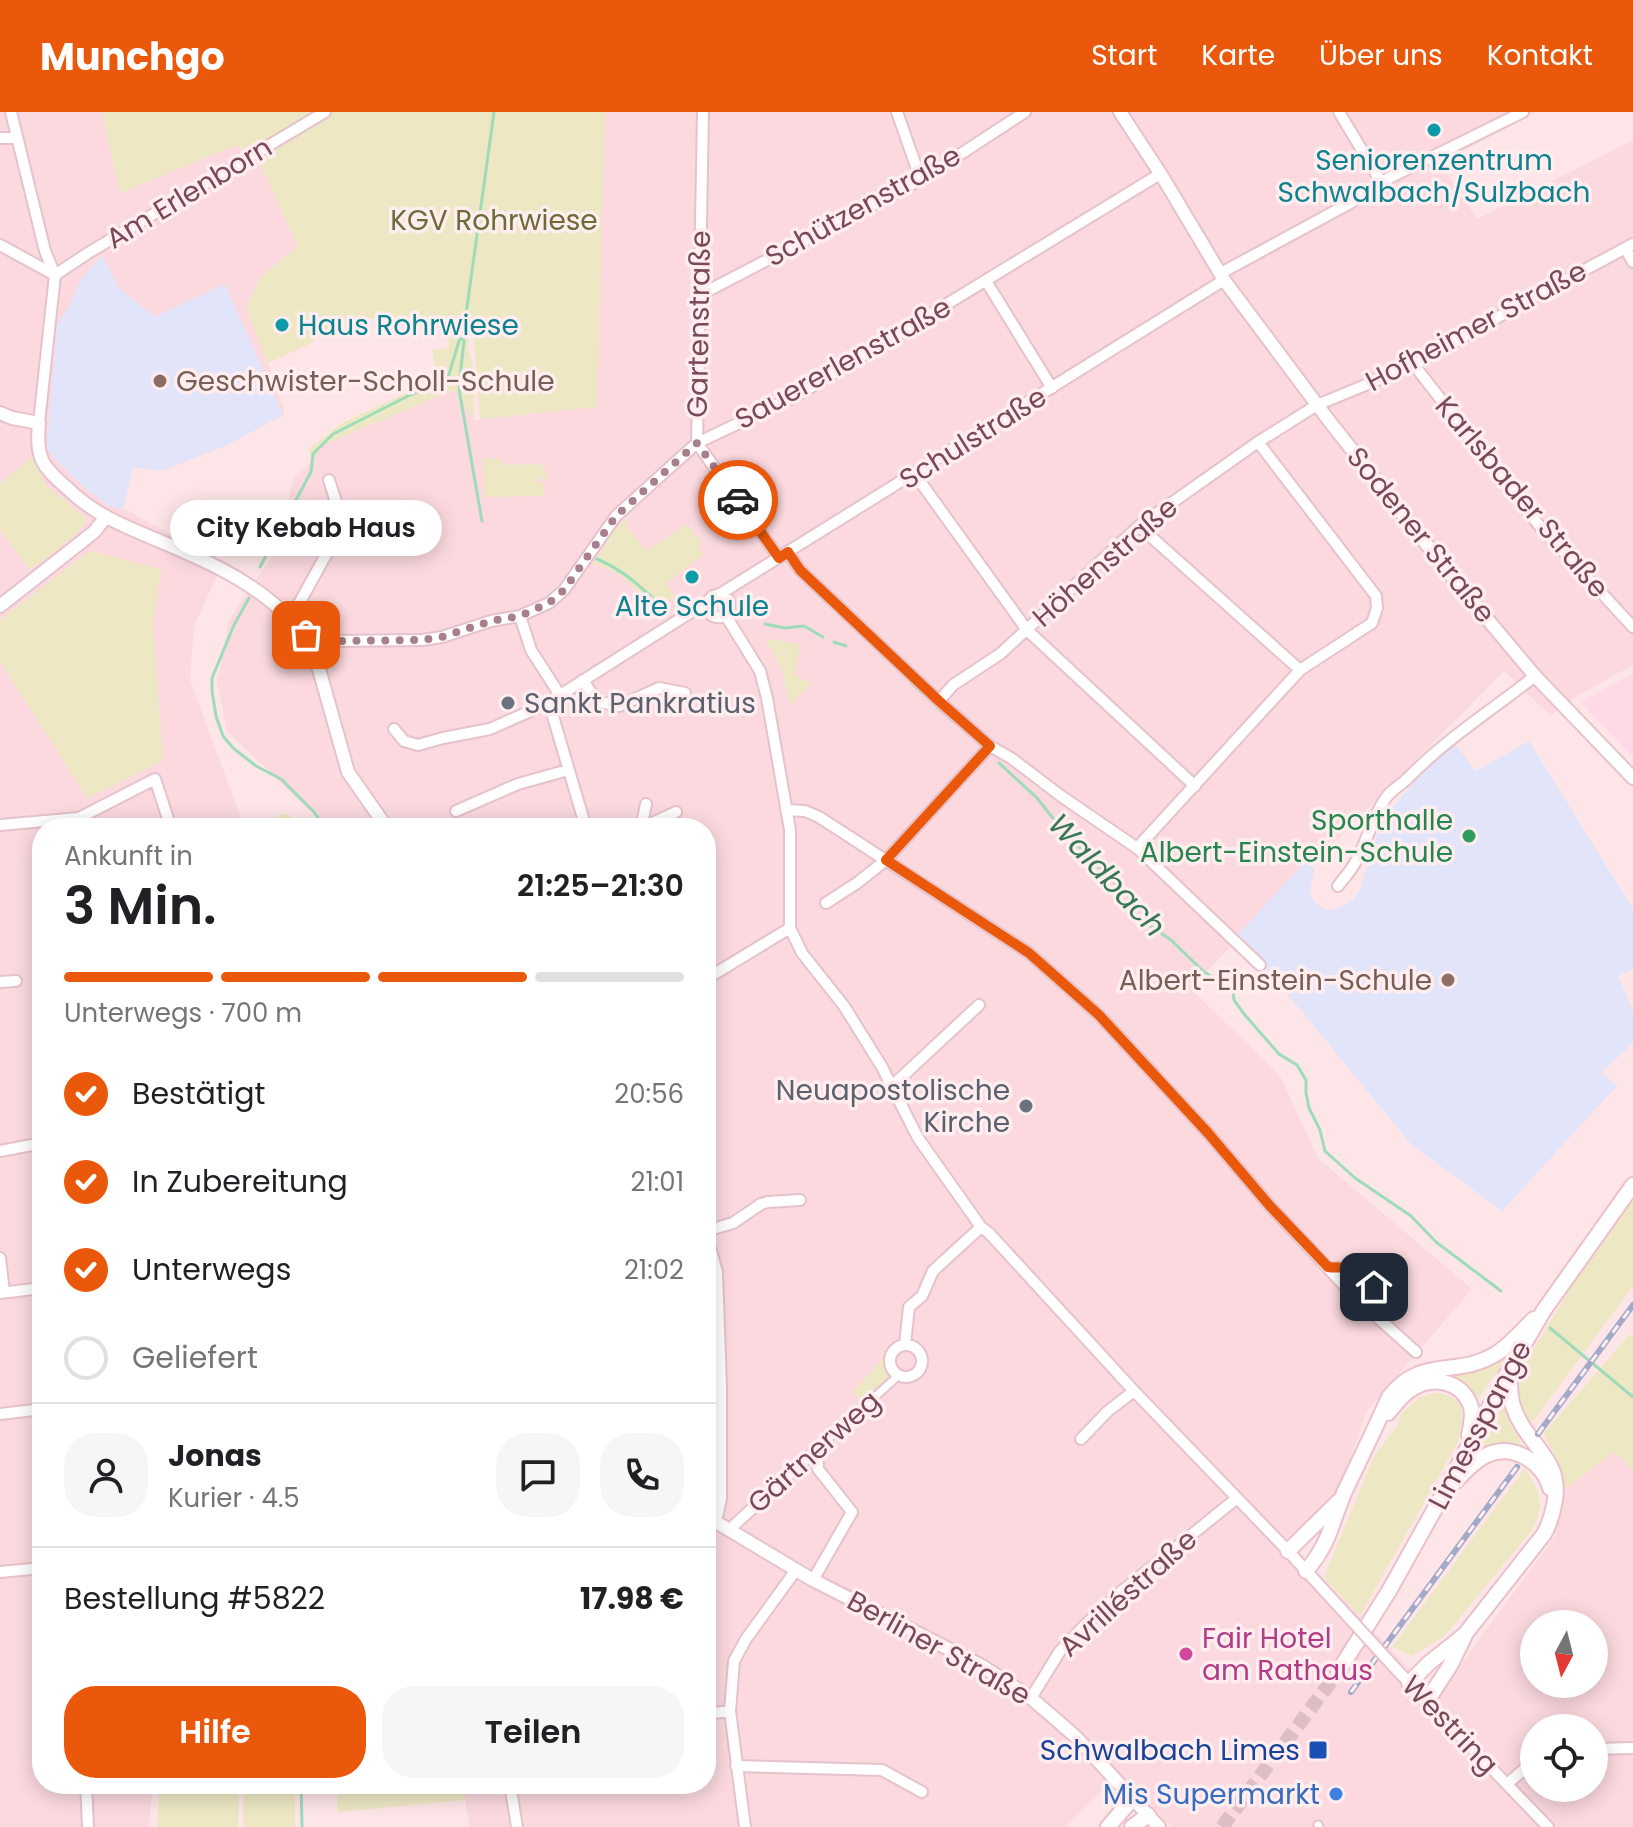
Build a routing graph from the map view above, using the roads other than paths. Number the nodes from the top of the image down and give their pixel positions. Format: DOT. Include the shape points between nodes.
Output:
graph roads {
  1 [pos="11,112"];
  2 [pos="325,112"];
  3 [pos="703,112"];
  4 [pos="897,112"];
  5 [pos="1025,112"];
  6 [pos="1120,112"];
  7 [pos="1339,112"];
  8 [pos="1523,112"];
  9 [pos="0,138"];
  10 [pos="17,138"];
  11 [pos="1160,174"];
  12 [pos="924,178"];
  13 [pos="1381,182"];
  14 [pos="0,245"];
  15 [pos="1629,246"];
  16 [pos="1633,262"];
  17 [pos="55,275"];
  18 [pos="1222,276"];
  19 [pos="986,281"];
  20 [pos="698,296"];
  21 [pos="1414,365"];
  22 [pos="1052,388"];
  23 [pos="1317,405"];
  24 [pos="0,413"];
  25 [pos="39,423"];
  26 [pos="1258,442"];
  27 [pos="697,443"];
  28 [pos="914,473"];
  29 [pos="329,480"];
  30 [pos="105,518"];
  31 [pos="1139,526"];
  32 [pos="784,555"];
  33 [pos="720,594"];
  34 [pos="707,602"];
  35 [pos="0,606"];
  36 [pos="520,616"];
  37 [pos="726,616"];
  38 [pos="291,618"];
  39 [pos="1633,627"];
  40 [pos="1027,630"];
  41 [pos="312,646"];
  42 [pos="1300,670"];
  43 [pos="1535,676"];
  44 [pos="583,680"];
  45 [pos="685,693"];
  46 [pos="558,696"];
  47 [pos="939,701"];
  48 [pos="394,729"];
  49 [pos="990,746"];
  50 [pos="568,770"];
  51 [pos="1633,778"];
  52 [pos="1195,786"];
  53 [pos="646,804"];
  54 [pos="786,810"];
  55 [pos="456,811"];
  56 [pos="676,812"];
  57 [pos="88,818"];
  58 [pos="168,818"];
  59 [pos="380,818"];
  60 [pos="583,818"];
  61 [pos="643,818"];
  62 [pos="663,818"];
  63 [pos="32,824"];
  64 [pos="0,825"];
  65 [pos="1137,848"];
  66 [pos="886,860"];
  67 [pos="1338,886"];
  68 [pos="826,903"];
  69 [pos="790,928"];
  70 [pos="1260,965"];
  71 [pos="716,973"];
  72 [pos="16,981"];
  73 [pos="0,982"];
  74 [pos="979,1005"];
  75 [pos="892,1086"];
  76 [pos="32,1145"];
  77 [pos="0,1151"];
  78 [pos="1633,1185"];
  79 [pos="800,1200"];
  80 [pos="981,1227"];
  81 [pos="716,1229"];
  82 [pos="0,1258"];
  83 [pos="716,1268"];
  84 [pos="1330,1269"];
  85 [pos="32,1289"];
  86 [pos="2,1293"];
  87 [pos="1356,1298"];
  88 [pos="1544,1310"];
  89 [pos="905,1344"];
  90 [pos="1416,1352"];
  91 [pos="1510,1368"];
  92 [pos="899,1375"];
  93 [pos="1134,1391"];
  94 [pos="32,1410"];
  95 [pos="0,1414"];
  96 [pos="1371,1436"];
  97 [pos="1081,1439"];
  98 [pos="817,1449"];
  99 [pos="1465,1453"];
  100 [pos="1442,1496"];
  101 [pos="1237,1498"];
  102 [pos="1342,1498"];
  103 [pos="716,1511"];
  104 [pos="1553,1512"];
  105 [pos="716,1521"];
  106 [pos="730,1529"];
  107 [pos="1288,1551"];
  108 [pos="32,1569"];
  109 [pos="796,1570"];
  110 [pos="1306,1571"];
  111 [pos="0,1572"];
  112 [pos="813,1580"];
  113 [pos="1466,1633"];
  114 [pos="1338,1672"];
  115 [pos="1409,1683"];
  116 [pos="1031,1698"];
  117 [pos="1427,1701"];
  118 [pos="730,1711"];
  119 [pos="716,1713"];
  120 [pos="1633,1748"];
  121 [pos="1608,1749"];
  122 [pos="736,1766"];
  123 [pos="1520,1771"];
  124 [pos="1507,1784"];
  125 [pos="922,1792"];
  126 [pos="86,1794"];
  127 [pos="512,1794"];
  128 [pos="1133,1798"];
  129 [pos="1154,1821"];
  130 [pos="88,1827"];
  131 [pos="517,1827"];
  132 [pos="745,1827"];
  133 [pos="1108,1827"];
  134 [pos="1132,1827"];
  135 [pos="1548,1827"];
  1 -- 10 [label="street"];
  2 -- 17 [label="street, Am Erlenborn"];
  3 -- 20 [label="street, Gartenstraße"];
  4 -- 12 [label="street"];
  5 -- 12 [label="street, Schützenstraße"];
  6 -- 11 [label="street, Sodener Straße"];
  7 -- 13 [label="street"];
  8 -- 13 [label="street, Schulstraße"];
  9 -- 10 [label="street"];
  10 -- 17 [label="street"];
  11 -- 18 [label="street, Sodener Straße"];
  11 -- 19 [label="street, Sauererlenstraße"];
  12 -- 20 [label="street, Schützenstraße"];
  13 -- 18 [label="street, Schulstraße"];
  14 -- 17 [label="street"];
  15 -- 16 [label="street"];
  15 -- 21 [label="street, Hofheimer Straße"];
  17 -- 25 [label="street"];
  18 -- 22 [label="street, Schulstraße"];
  18 -- 23 [label="street, Sodener Straße"];
  19 -- 22 [label="street"];
  19 -- 27 [label="street, Sauererlenstraße" via="798,395"];
  20 -- 27 [label="street, Gartenstraße"];
  21 -- 23 [label="street, Hofheimer Straße"];
  21 -- 39 [label="street, Karlsbader Straße" via="1538,524"];
  22 -- 28 [label="street, Schulstraße"];
  23 -- 26 [label="street, Höhenstraße"];
  23 -- 43 [label="street, Sodener Straße"];
  24 -- 25 [label="street"];
  25 -- 30 [label="street" via="38,444 49,470"];
  26 -- 31 [label="street, Höhenstraße"];
  26 -- 42 [label="street" via="1376,596 1372,623"];
  27 -- 32 [label="street, Gartenstraße"];
  27 -- 36 [label="street, Sauererlenstraße" via="616,516 564,590"];
  28 -- 32 [label="street, Schulstraße"];
  28 -- 40 [label="street"];
  29 -- 38 [label="street" via="343,524"];
  30 -- 35 [label="street"];
  30 -- 38 [label="street" via="244,580"];
  31 -- 40 [label="street, Höhenstraße"];
  31 -- 42 [label="street"];
  32 -- 33 [label="street, Schulstraße"];
  32 -- 47 [label="street, Gartenstraße"];
  33 -- 34 [label="street"];
  33 -- 37 [label="street" via="730,604"];
  34 -- 37 [label="street" via="712,616"];
  34 -- 44 [label="street"];
  36 -- 41 [label="street, Sauererlenstraße" via="422,640"];
  36 -- 46 [label="street" via="531,650"];
  37 -- 54 [label="street" via="760,671"];
  38 -- 41 [label="street"];
  40 -- 47 [label="street, Höhenstraße"];
  40 -- 52 [label="street"];
  41 -- 59 [label="street" via="348,772"];
  42 -- 52 [label="street"];
  43 -- 51 [label="street, Sodener Straße"];
  43 -- 67 [label="street" via="1422,762 1389,795"];
  44 -- 45 [label="street" via="601,702 619,706 659,688"];
  44 -- 46 [label="street"];
  46 -- 48 [label="street" via="490,729 426,743 409,744"];
  46 -- 50 [label="street" via="551,706"];
  47 -- 49 [label="street, Gartenstraße"];
  49 -- 65 [label="street, Gartenstraße"];
  49 -- 66 [label="street"];
  50 -- 55 [label="street" via="518,784"];
  50 -- 60 [label="street"];
  52 -- 65 [label="street"];
  53 -- 61 [label="street"];
  54 -- 66 [label="street" via="819,817"];
  54 -- 69 [label="street"];
  56 -- 62 [label="street"];
  57 -- 58 [label="street" via="155,779"];
  63 -- 64 [label="street"];
  65 -- 70 [label="street, Gartenstraße"];
  66 -- 68 [label="street"];
  66 -- 84 [label="street" via="1029,953 1099,1015"];
  69 -- 71 [label="street"];
  69 -- 75 [label="street, Westring"];
  72 -- 73 [label="street"];
  74 -- 75 [label="street"];
  75 -- 80 [label="street, Westring" via="918,1138"];
  76 -- 77 [label="street"];
  78 -- 88 [label="main road, Limesspange"];
  79 -- 81 [label="street" via="761,1204"];
  80 -- 89 [label="street" via="933,1271 922,1296 909,1307"];
  80 -- 93 [label="street, Westring"];
  82 -- 86 [label="street"];
  83 -- 103 [label="street" via="721,1388 721,1498"];
  84 -- 87 [label="street"];
  84 -- 87 [label="street" via="1355,1267 1370,1274 1371,1293"];
  85 -- 86 [label="street"];
  87 -- 90 [label="street"];
  88 -- 91 [label="main road, Limesspange"];
  88 -- 96 [label="main road" via="1490,1357 1428,1370 1397,1386"];
  89 -- 92 [label="street" via="891,1356 890,1365"];
  89 -- 92 [label="street" via="918,1350 922,1363 914,1375"];
  91 -- 99 [label="main road, Limesspange"];
  91 -- 104 [label="main road" via="1513,1406 1555,1473"];
  92 -- 98 [label="street, Gärtnerweg"];
  93 -- 97 [label="street"];
  93 -- 101 [label="street, Westring"];
  94 -- 95 [label="street"];
  96 -- 99 [label="main road" via="1399,1399 1438,1380 1461,1390 1470,1405"];
  96 -- 102 [label="main road"];
  98 -- 106 [label="street, Gärtnerweg"];
  98 -- 112 [label="street, Berliner Straße" via="818,1469 852,1512"];
  99 -- 100 [label="main road, Limesspange"];
  100 -- 104 [label="main road" via="1474,1462 1509,1451 1543,1472"];
  100 -- 114 [label="main road, Limesspange"];
  101 -- 107 [label="street, Westring"];
  101 -- 116 [label="street, Avrilléstraße" via="1085,1625 1060,1651"];
  102 -- 107 [label="main road"];
  102 -- 110 [label="main road" via="1321,1553"];
  104 -- 113 [label="main road" via="1544,1534"];
  105 -- 106 [label="street, Berliner Straße"];
  106 -- 109 [label="street, Berliner Straße"];
  107 -- 110 [label="street, Westring"];
  108 -- 111 [label="street"];
  109 -- 112 [label="street, Berliner Straße"];
  109 -- 118 [label="street" via="734,1661"];
  110 -- 115 [label="street, Westring, bridge"];
  112 -- 116 [label="street, Berliner Straße" via="982,1666"];
  113 -- 115 [label="main road"];
  113 -- 117 [label="main road"];
  115 -- 117 [label="street, Westring"];
  116 -- 128 [label="street, Berliner Straße"];
  117 -- 124 [label="street, Westring"];
  118 -- 119 [label="street"];
  118 -- 122 [label="street"];
  120 -- 121 [label="street"];
  122 -- 125 [label="street" via="882,1770"];
  122 -- 132 [label="street"];
  123 -- 124 [label="street"];
  124 -- 135 [label="street, Westring"];
  126 -- 130 [label="street"];
  127 -- 131 [label="street"];
  128 -- 129 [label="street, Berliner Straße"];
  128 -- 133 [label="main road"];
  129 -- 134 [label="main road"];
}
